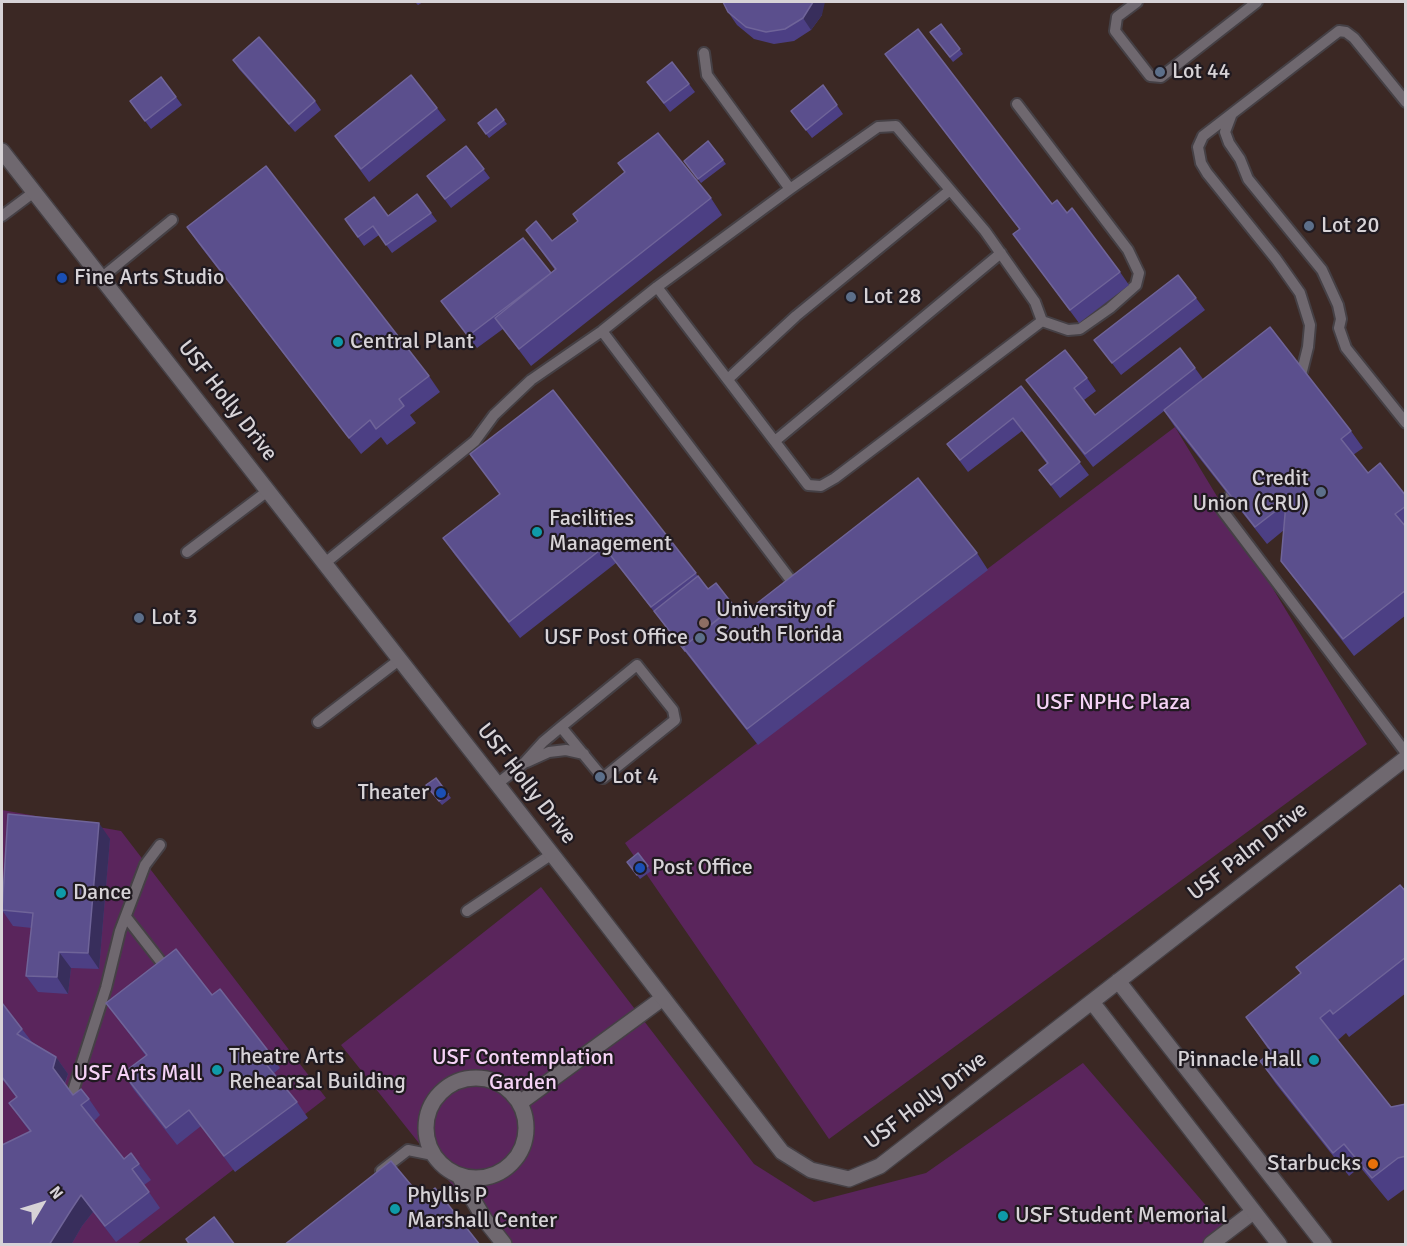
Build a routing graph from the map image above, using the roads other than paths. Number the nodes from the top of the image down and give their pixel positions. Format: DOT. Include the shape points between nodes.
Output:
graph roads {
  1 [pos="1137,2"];
  2 [pos="1257,2"];
  3 [pos="704,53"];
  4 [pos="1406,102"];
  5 [pos="1017,104"];
  6 [pos="1231,115"];
  7 [pos="2,151"];
  8 [pos="790,189"];
  9 [pos="950,190"];
  10 [pos="34,192"];
  11 [pos="2,216"];
  12 [pos="172,220"];
  13 [pos="1001,253"];
  14 [pos="101,278"];
  15 [pos="657,287"];
  16 [pos="1042,321"];
  17 [pos="602,331"];
  18 [pos="728,379"];
  19 [pos="1291,390"];
  20 [pos="1406,423"];
  21 [pos="775,441"];
  22 [pos="1240,479"];
  23 [pos="269,490"];
  24 [pos="187,552"];
  25 [pos="325,562"];
  26 [pos="794,583"];
  27 [pos="399,660"];
  28 [pos="318,722"];
  29 [pos="561,727"];
  30 [pos="1406,753"];
  31 [pos="584,754"];
  32 [pos="1406,758"];
  33 [pos="524,764"];
  34 [pos="497,784"];
  35 [pos="160,845"];
  36 [pos="552,854"];
  37 [pos="467,911"];
  38 [pos="126,917"];
  39 [pos="173,976"];
  40 [pos="1118,981"];
  41 [pos="663,998"];
  42 [pos="1092,1002"];
  43 [pos="66,1080"];
  44 [pos="521,1102"];
  45 [pos="433,1155"];
  46 [pos="376,1175"];
  47 [pos="459,1176"];
  48 [pos="1252,1212"];
  49 [pos="504,1245"];
  50 [pos="1211,1245"];
  51 [pos="1279,1245"];
  52 [pos="1324,1245"];
  1 -- 2 [label="lane" via="1117,17 1115,31 1150,76 1161,77"];
  3 -- 8 [label="lane" via="707,75"];
  4 -- 6 [label="lane" via="1353,38 1339,31"];
  5 -- 16 [label="lane" via="1128,250 1139,273 1136,285 1080,330"];
  6 -- 19 [label="lane" via="1203,136 1198,147 1201,163 1300,293 1310,325 1309,336 1302,370"];
  6 -- 20 [label="lane" via="1225,132 1248,179 1322,270 1338,306 1339,328 1346,348"];
  7 -- 10 [label="street, USF Holly Drive"];
  8 -- 9 [label="lane" via="878,127 896,126"];
  8 -- 15 [label="lane"];
  9 -- 13 [label="lane"];
  9 -- 18 [label="lane" via="796,316"];
  10 -- 11 [label="lane"];
  10 -- 14 [label="street, USF Holly Drive"];
  12 -- 14 [label="lane"];
  13 -- 16 [label="lane" via="1035,302"];
  13 -- 21 [label="lane"];
  14 -- 23 [label="street, USF Holly Drive"];
  15 -- 17 [label="lane"];
  15 -- 18 [label="lane"];
  16 -- 21 [label="lane" via="821,486 808,484"];
  17 -- 25 [label="lane" via="531,380 494,415 476,441"];
  17 -- 26 [label="lane"];
  18 -- 21 [label="lane"];
  22 -- 30 [label="lane" via="1222,510"];
  23 -- 24 [label="lane"];
  23 -- 25 [label="street, USF Holly Drive"];
  25 -- 27 [label="street, USF Holly Drive"];
  27 -- 28 [label="lane"];
  27 -- 34 [label="street, USF Holly Drive"];
  29 -- 31 [label="lane"];
  29 -- 31 [label="lane" via="638,665 674,710 675,720 603,778"];
  29 -- 33 [label="lane"];
  31 -- 33 [label="lane" via="549,752"];
  32 -- 40 [label="street, USF Palm Drive"];
  33 -- 34 [label="lane"];
  34 -- 36 [label="street, USF Holly Drive"];
  35 -- 38 [label="lane" via="145,865"];
  36 -- 37 [label="lane"];
  36 -- 41 [label="street, USF Holly Drive"];
  38 -- 39 [label="lane"];
  38 -- 43 [label="lane" via="72,1092"];
  40 -- 42 [label="street, USF Holly Drive"];
  40 -- 52 [label="street"];
  41 -- 42 [label="street, USF Holly Drive" via="782,1152 811,1170 849,1179 880,1166"];
  41 -- 44 [label="street"];
  42 -- 48 [label="street"];
  44 -- 45 [label="street" via="496,1082 480,1078 449,1085 429,1109 427,1140"];
  44 -- 47 [label="street" via="525,1137 520,1154 493,1176"];
  45 -- 46 [label="lane" via="408,1150"];
  45 -- 47 [label="street" via="444,1168"];
  47 -- 49 [label="street"];
  48 -- 50 [label="street"];
  48 -- 51 [label="street"];
}
